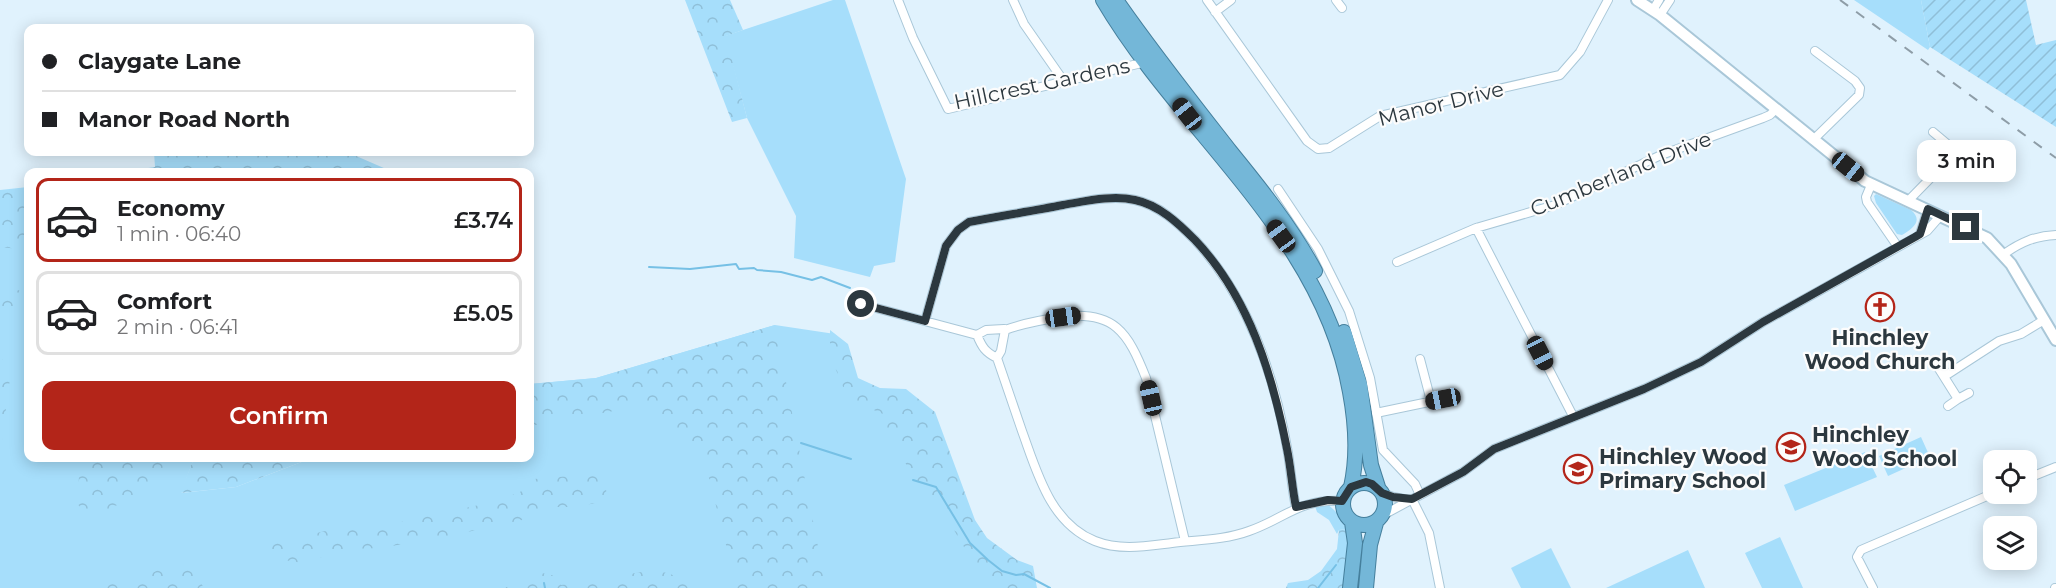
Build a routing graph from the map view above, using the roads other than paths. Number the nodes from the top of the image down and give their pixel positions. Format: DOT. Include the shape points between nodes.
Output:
graph roads {
  1 [pos="898,0"];
  2 [pos="1013,0"];
  3 [pos="1103,0"];
  4 [pos="1116,0"];
  5 [pos="1207,0"];
  6 [pos="1231,0"];
  7 [pos="1336,0"];
  8 [pos="1608,0"];
  9 [pos="1637,0"];
  10 [pos="1659,0"];
  11 [pos="1670,0"];
  12 [pos="1342,8"];
  13 [pos="1215,12"];
  14 [pos="1657,13"];
  15 [pos="1815,51"];
  16 [pos="1146,62"];
  17 [pos="1063,80"];
  18 [pos="1776,109"];
  19 [pos="1933,132"];
  20 [pos="1813,140"];
  21 [pos="1956,152"];
  22 [pos="1970,163"];
  23 [pos="1871,185"];
  24 [pos="1278,189"];
  25 [pos="1909,200"];
  26 [pos="1928,209"];
  27 [pos="1941,215"];
  28 [pos="1476,228"];
  29 [pos="1920,234"];
  30 [pos="2056,235"];
  31 [pos="1898,247"];
  32 [pos="2004,254"];
  33 [pos="1397,262"];
  34 [pos="861,304"];
  35 [pos="925,321"];
  36 [pos="2044,321"];
  37 [pos="1005,330"];
  38 [pos="977,335"];
  39 [pos="2056,340"];
  40 [pos="997,358"];
  41 [pos="1420,359"];
  42 [pos="1936,364"];
  43 [pos="1945,376"];
  44 [pos="1969,393"];
  45 [pos="1443,399"];
  46 [pos="1958,399"];
  47 [pos="1431,401"];
  48 [pos="1948,406"];
  49 [pos="1376,412"];
  50 [pos="1572,416"];
  51 [pos="2056,467"];
  52 [pos="2037,475"];
  53 [pos="1351,487"];
  54 [pos="1380,490"];
  55 [pos="1420,495"];
  56 [pos="1983,498"];
  57 [pos="1410,499"];
  58 [pos="1342,501"];
  59 [pos="1296,507"];
  60 [pos="1379,519"];
  61 [pos="1352,522"];
  62 [pos="1185,541"];
  63 [pos="1365,585"];
  64 [pos="1350,588"];
  65 [pos="1440,588"];
  66 [pos="1873,588"];
  1 -- 17 [label="street, Hillcrest Gardens" via="948,109"];
  2 -- 17 [label="street" via="1024,24"];
  3 -- 16 [label="highway"];
  4 -- 54 [label="highway" via="1264,193 1309,259 1333,304 1351,352 1360,385 1371,465"];
  5 -- 13 [label="street, Manor Drive"];
  6 -- 13 [label="street"];
  7 -- 12 [label="street"];
  8 -- 13 [label="street, Manor Drive" via="1580,52 1560,75 1380,116 1329,148 1318,149 1307,141"];
  9 -- 14 [label="street"];
  10 -- 14 [label="street"];
  11 -- 14 [label="street"];
  14 -- 18 [label="street"];
  15 -- 20 [label="street" via="1860,88 1859,95"];
  16 -- 17 [label="street, Hillcrest Gardens"];
  16 -- 53 [label="highway" via="1269,218 1323,304 1347,371 1354,414 1355,470"];
  18 -- 20 [label="street"];
  18 -- 28 [label="street, Cumberland Drive" via="1770,115 1661,155 1555,206"];
  19 -- 21 [label="street"];
  20 -- 23 [label="street"];
  21 -- 22 [label="street"];
  21 -- 25 [label="street"];
  23 -- 25 [label="street"];
  23 -- 31 [label="street" via="1867,202"];
  24 -- 49 [label="street" via="1318,249 1349,311"];
  25 -- 26 [label="street"];
  26 -- 27 [label="street"];
  26 -- 29 [label="street"];
  27 -- 29 [label="street"];
  27 -- 32 [label="street" via="1987,238"];
  28 -- 33 [label="street, Cumberland Drive"];
  28 -- 50 [label="street"];
  29 -- 31 [label="street"];
  30 -- 32 [label="street" via="2034,237"];
  31 -- 50 [label="street" via="1763,322 1701,362"];
  32 -- 36 [label="street"];
  34 -- 35 [label="street"];
  35 -- 38 [label="street"];
  35 -- 59 [label="street" via="946,246 969,222 1094,200 1137,200 1154,207 1170,217 1208,255 1241,305 1275,391"];
  36 -- 39 [label="street"];
  36 -- 43 [label="street" via="1999,341"];
  37 -- 38 [label="street" via="986,330"];
  37 -- 40 [label="street"];
  37 -- 62 [label="street" via="1076,315 1093,316 1123,333 1146,378"];
  38 -- 40 [label="street" via="986,353"];
  40 -- 62 [label="street" via="1045,493 1067,521 1097,542 1124,547"];
  41 -- 47 [label="street"];
  42 -- 43 [label="street"];
  43 -- 46 [label="street"];
  44 -- 46 [label="street"];
  45 -- 47 [label="street"];
  46 -- 48 [label="street"];
  47 -- 49 [label="street"];
  49 -- 55 [label="street" via="1383,450 1415,484"];
  50 -- 55 [label="street" via="1494,449 1463,472"];
  51 -- 52 [label="street"];
  53 -- 54 [label="highway" via="1366,482"];
  53 -- 58 [label="highway"];
  54 -- 57 [label="street"];
  54 -- 60 [label="highway" via="1386,505"];
  55 -- 57 [label="street"];
  56 -- 66 [label="street" via="1861,550 1857,557"];
  57 -- 60 [label="street"];
  57 -- 65 [label="street" via="1429,533"];
  58 -- 59 [label="street"];
  58 -- 61 [label="highway" via="1345,515"];
  59 -- 62 [label="street" via="1248,532"];
  60 -- 61 [label="highway" via="1366,526"];
  60 -- 63 [label="highway" via="1371,540"];
  61 -- 64 [label="highway" via="1355,543"];
}
